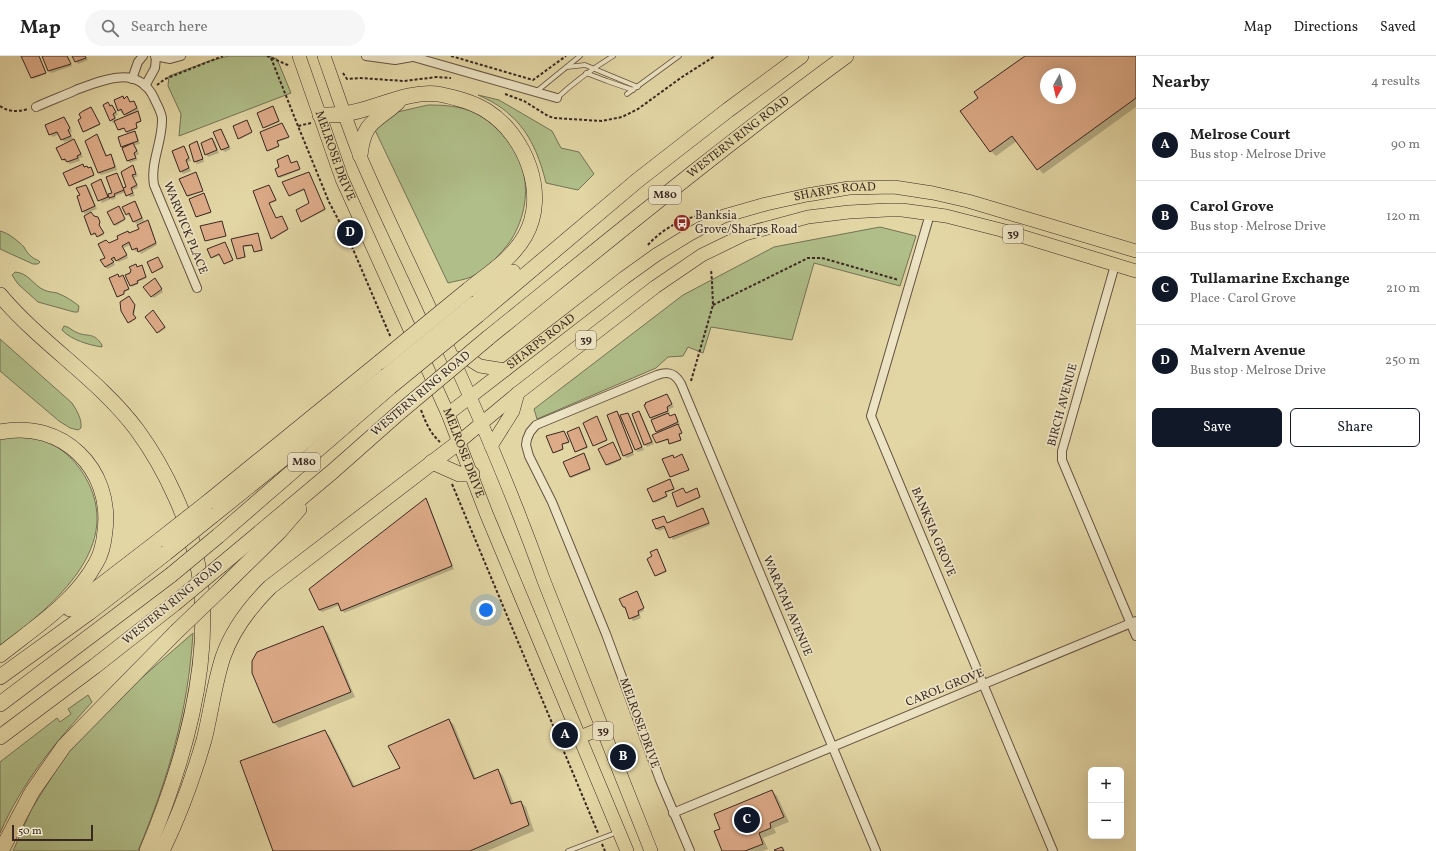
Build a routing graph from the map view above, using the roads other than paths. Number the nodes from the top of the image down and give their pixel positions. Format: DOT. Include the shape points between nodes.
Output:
graph roads {
  1 [pos="143,56"];
  2 [pos="156,56"];
  3 [pos="181,56"];
  4 [pos="299,56"];
  5 [pos="324,56"];
  6 [pos="366,56"];
  7 [pos="411,56"];
  8 [pos="580,56"];
  9 [pos="613,56"];
  10 [pos="679,56"];
  11 [pos="801,56"];
  12 [pos="846,56"];
  13 [pos="567,67"];
  14 [pos="593,68"];
  15 [pos="586,73"];
  16 [pos="132,79"];
  17 [pos="638,86"];
  18 [pos="147,88"];
  19 [pos="633,90"];
  20 [pos="537,91"];
  21 [pos="627,94"];
  22 [pos="404,98"];
  23 [pos="557,98"];
  24 [pos="36,107"];
  25 [pos="344,114"];
  26 [pos="320,115"];
  27 [pos="360,155"];
  28 [pos="740,212"];
  29 [pos="930,214"];
  30 [pos="745,234"];
  31 [pos="1136,251"];
  32 [pos="1115,265"];
  33 [pos="1136,271"];
  34 [pos="197,288"];
  35 [pos="0,296"];
  36 [pos="453,358"];
  37 [pos="505,370"];
  38 [pos="671,373"];
  39 [pos="388,382"];
  40 [pos="518,393"];
  41 [pos="469,397"];
  42 [pos="448,414"];
  43 [pos="482,423"];
  44 [pos="0,432"];
  45 [pos="459,442"];
  46 [pos="490,446"];
  47 [pos="432,462"];
  48 [pos="332,472"];
  49 [pos="472,474"];
  50 [pos="210,509"];
  51 [pos="163,546"];
  52 [pos="1133,622"];
  53 [pos="1136,636"];
  54 [pos="0,656"];
  55 [pos="0,677"];
  56 [pos="984,685"];
  57 [pos="0,704"];
  58 [pos="602,728"];
  59 [pos="0,736"];
  60 [pos="580,737"];
  61 [pos="833,747"];
  62 [pos="673,813"];
  63 [pos="619,832"];
  64 [pos="1,851"];
  65 [pos="147,851"];
  66 [pos="162,851"];
  67 [pos="568,851"];
  68 [pos="627,851"];
  69 [pos="651,851"];
  70 [pos="690,851"];
  71 [pos="876,851"];
  72 [pos="1053,851"];
  1 -- 16 [label="street"];
  2 -- 3 [label="street"];
  2 -- 18 [label="street" via="155,68"];
  4 -- 26 [label="main road, MELROSE DRIVE"];
  5 -- 25 [label="main road, MELROSE DRIVE"];
  6 -- 7 [label="street" via="395,60"];
  7 -- 20 [label="street"];
  8 -- 13 [label="lane"];
  9 -- 14 [label="lane"];
  10 -- 17 [label="lane"];
  11 -- 39 [label="highway, WESTERN RING ROAD / M80, bridge" via="638,180"];
  12 -- 48 [label="highway, WESTERN RING ROAD / M80, bridge" via="689,175 488,338"];
  13 -- 14 [label="lane" via="585,65"];
  13 -- 20 [label="lane"];
  14 -- 15 [label="lane"];
  14 -- 17 [label="lane"];
  15 -- 19 [label="lane"];
  15 -- 23 [label="lane"];
  16 -- 18 [label="street"];
  16 -- 24 [label="street" via="104,79"];
  17 -- 19 [label="lane"];
  18 -- 34 [label="street, WARWICK PLACE" via="162,116 153,166 154,185"];
  19 -- 21 [label="lane"];
  20 -- 23 [label="street"];
  22 -- 25 [label="highway"];
  22 -- 27 [label="highway" via="368,127 362,140"];
  22 -- 50 [label="highway, bridge" via="422,94 452,97 486,111 513,135 528,162 533,180 534,208 526,235 507,260 380,362"];
  25 -- 26 [label="highway"];
  25 -- 27 [label="main road, MELROSE DRIVE"];
  26 -- 42 [label="main road, MELROSE DRIVE" via="352,203"];
  27 -- 36 [label="main road, MELROSE DRIVE"];
  28 -- 30 [label="main road"];
  28 -- 31 [label="main road, SHARPS ROAD / 39" via="807,194 849,188 894,187 933,192 968,201"];
  28 -- 37 [label="main road, SHARPS ROAD / 39" via="724,216 656,255"];
  29 -- 30 [label="main road, SHARPS ROAD / 39" via="902,210 849,212 808,217"];
  29 -- 32 [label="main road, SHARPS ROAD / 39" via="1001,230"];
  29 -- 56 [label="street, BANKSIA GROVE" via="871,416"];
  30 -- 40 [label="main road, SHARPS ROAD / 39" via="702,255 670,276"];
  32 -- 33 [label="main road, SHARPS ROAD / 39"];
  32 -- 52 [label="street, BIRCH AVENUE" via="1062,451 1062,460"];
  35 -- 65 [label="highway" via="90,380 136,429 172,489 193,543 200,572 202,602 199,670 180,763"];
  36 -- 37 [label="main road" via="466,358 480,366"];
  36 -- 41 [label="main road, MELROSE DRIVE"];
  37 -- 41 [label="main road, SHARPS ROAD / 39"];
  38 -- 61 [label="street, WARATAH AVENUE" via="681,384"];
  38 -- 62 [label="street, MELROSE DRIVE" via="657,375 536,425 530,432 526,445 606,634"];
  39 -- 50 [label="highway"];
  39 -- 57 [label="highway, WESTERN RING ROAD / M80, bridge" via="218,536 171,575"];
  40 -- 43 [label="main road, SHARPS ROAD"];
  40 -- 46 [label="main road" via="514,412"];
  41 -- 42 [label="main road, SHARPS ROAD / 39"];
  41 -- 43 [label="main road, MELROSE DRIVE"];
  42 -- 45 [label="main road, MELROSE DRIVE / 39"];
  43 -- 45 [label="main road, SHARPS ROAD"];
  43 -- 46 [label="main road, MELROSE DRIVE"];
  44 -- 54 [label="highway" via="37,432 57,438 75,450 89,464 99,481 105,500 107,521 100,555 82,586 64,605"];
  45 -- 47 [label="highway"];
  45 -- 49 [label="main road, MELROSE DRIVE / 39"];
  46 -- 58 [label="main road, MELROSE DRIVE / 39"];
  47 -- 49 [label="highway" via="460,474"];
  47 -- 66 [label="highway" via="270,587 243,620 224,656 204,740 186,795"];
  48 -- 59 [label="highway, WESTERN RING ROAD / M80, bridge" via="174,604"];
  48 -- 64 [label="highway, bridge" via="279,532 64,746 32,792"];
  49 -- 60 [label="main road, MELROSE DRIVE / 39"];
  50 -- 51 [label="highway, bridge"];
  51 -- 54 [label="highway"];
  51 -- 55 [label="highway" via="90,612"];
  52 -- 53 [label="street, BIRCH AVENUE"];
  52 -- 56 [label="street, CAROL GROVE"];
  56 -- 61 [label="street, CAROL GROVE"];
  56 -- 72 [label="street, BANKSIA GROVE"];
  58 -- 60 [label="main road"];
  58 -- 69 [label="main road, MELROSE DRIVE / 39"];
  60 -- 63 [label="main road, MELROSE DRIVE / 39"];
  61 -- 62 [label="street, CAROL GROVE"];
  61 -- 71 [label="street, WARATAH AVENUE"];
  62 -- 70 [label="street, MELROSE DRIVE"];
  63 -- 67 [label="lane"];
  63 -- 68 [label="main road, MELROSE DRIVE / 39"];
}
